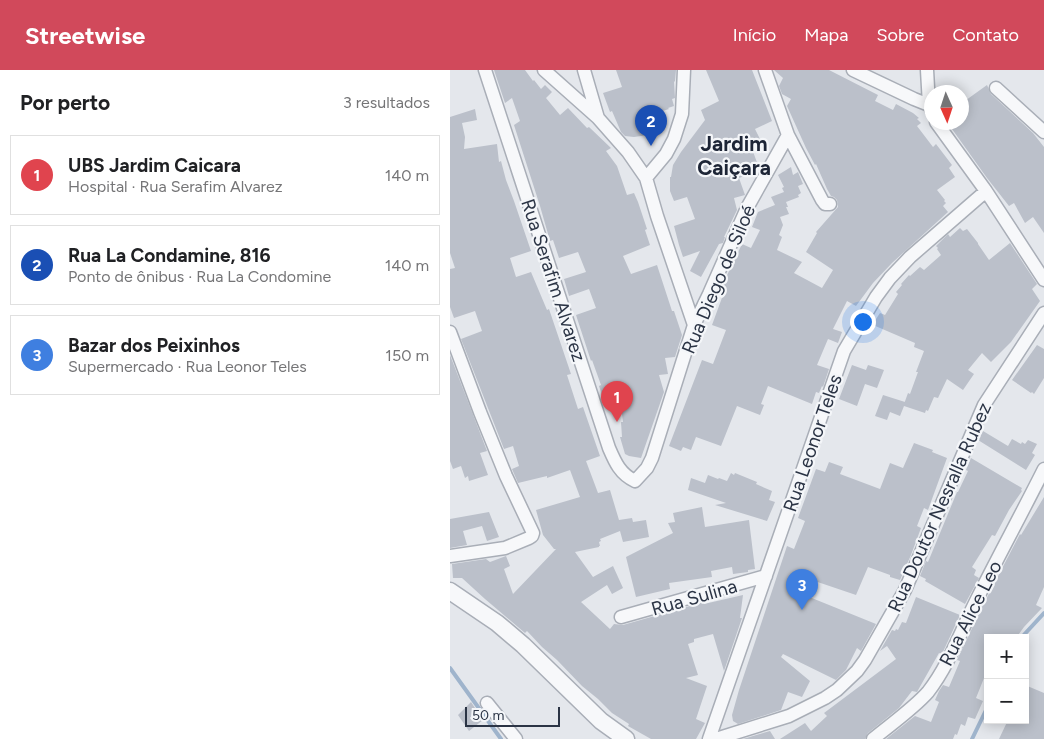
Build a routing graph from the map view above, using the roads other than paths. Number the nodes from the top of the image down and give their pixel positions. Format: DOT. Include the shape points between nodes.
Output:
graph roads {
  1 [pos="485,70"];
  2 [pos="544,70"];
  3 [pos="584,70"];
  4 [pos="684,70"];
  5 [pos="765,70"];
  6 [pos="853,70"];
  7 [pos="927,70"];
  8 [pos="928,85"];
  9 [pos="996,88"];
  10 [pos="924,105"];
  11 [pos="598,118"];
  12 [pos="942,130"];
  13 [pos="1044,132"];
  14 [pos="788,135"];
  15 [pos="646,178"];
  16 [pos="986,191"];
  17 [pos="830,204"];
  18 [pos="1044,280"];
  19 [pos="1044,313"];
  20 [pos="694,325"];
  21 [pos="450,332"];
  22 [pos="1044,469"];
  23 [pos="635,481"];
  24 [pos="450,556"];
  25 [pos="766,576"];
  26 [pos="450,591"];
  27 [pos="621,617"];
  28 [pos="487,703"];
  29 [pos="516,739"];
  30 [pos="626,739"];
  31 [pos="709,739"];
  32 [pos="716,739"];
  33 [pos="873,739"];
  1 -- 23 [label="street, Rua Serafim Alvarez" via="609,448 620,471"];
  2 -- 11 [label="street"];
  3 -- 11 [label="street"];
  4 -- 15 [label="street" via="682,114 674,139"];
  5 -- 14 [label="street"];
  6 -- 10 [label="street"];
  7 -- 8 [label="street"];
  9 -- 13 [label="street"];
  11 -- 15 [label="street"];
  12 -- 16 [label="street"];
  14 -- 17 [label="street" via="822,200"];
  14 -- 20 [label="street, Rua Diego de Siloé" via="747,208"];
  15 -- 20 [label="street"];
  16 -- 18 [label="street"];
  16 -- 25 [label="street, Rua Leonor Teles" via="910,257 890,278 859,324 844,351"];
  19 -- 32 [label="street, Rua Doutor Nesralla Rubez" via="984,405 905,590 865,660 838,690 818,702 789,716"];
  20 -- 23 [label="street, Rua Diego de Siloé" via="652,458"];
  21 -- 24 [label="street" via="506,476 533,533 506,548"];
  22 -- 33 [label="street, Rua Alice Leo" via="935,682 926,694"];
  25 -- 27 [label="street, Rua Sulina"];
  25 -- 31 [label="street, Rua Leonor Teles"];
  26 -- 30 [label="street" via="497,623 601,721"];
  28 -- 29 [label="street"];
}
